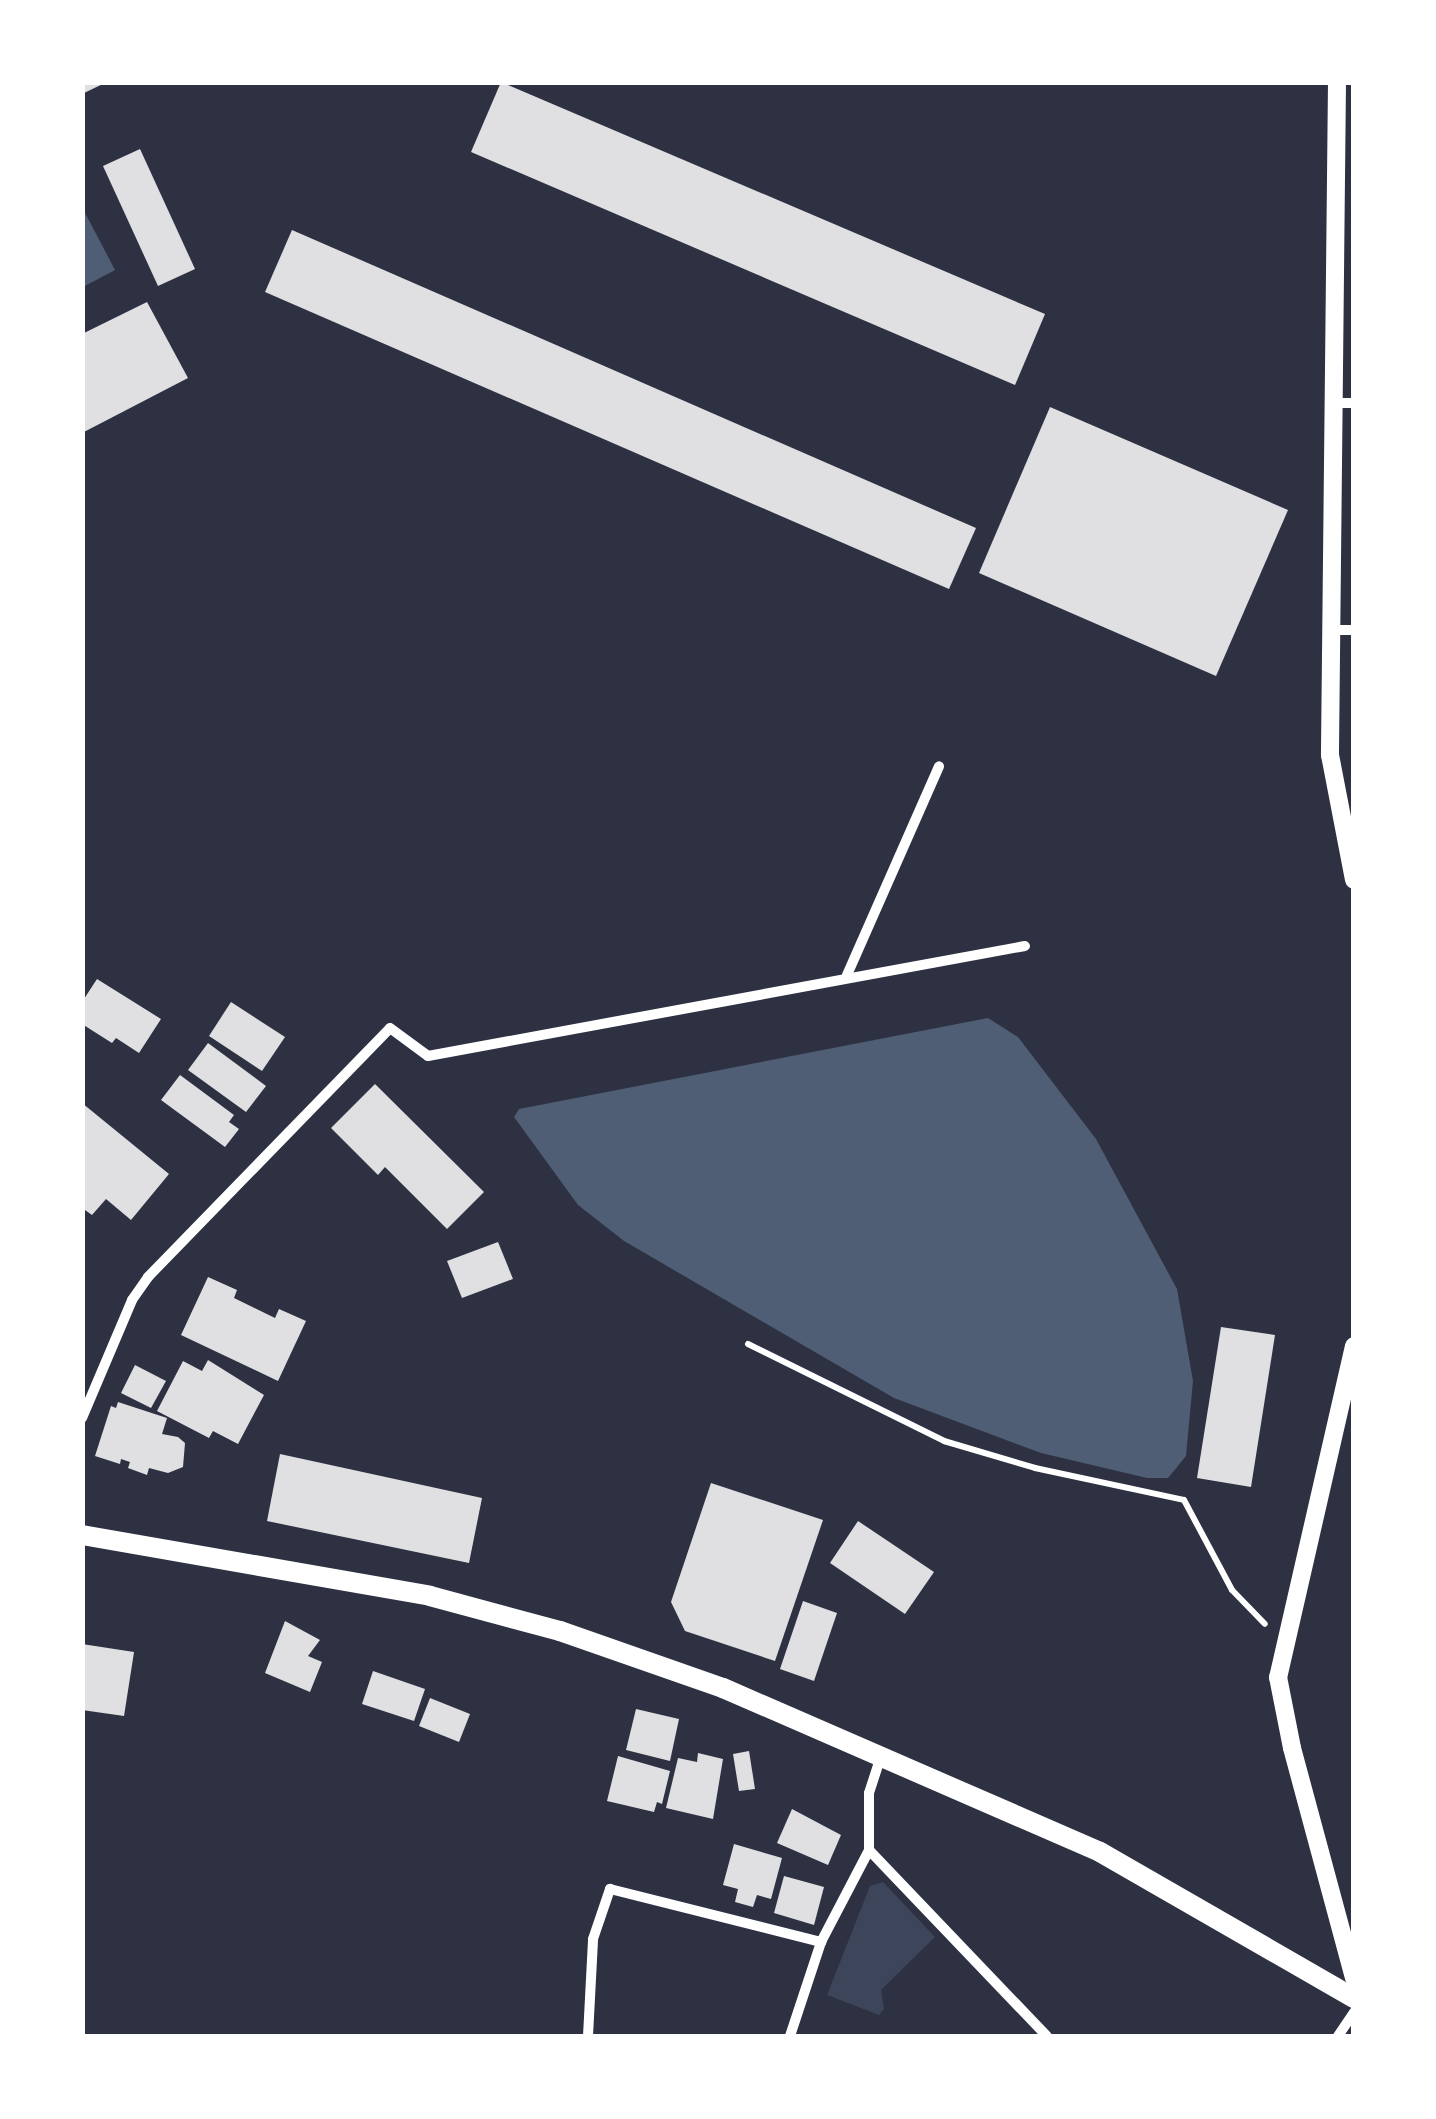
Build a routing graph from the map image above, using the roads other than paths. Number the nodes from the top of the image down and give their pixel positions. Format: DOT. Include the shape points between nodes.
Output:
graph roads {
  1 [pos="1338,82"];
  2 [pos="1345,188"];
  3 [pos="1344,403"];
  4 [pos="1332,630"];
  5 [pos="1354,630"];
  6 [pos="939,766"];
  7 [pos="1351,860"];
  8 [pos="1354,880"];
  9 [pos="1026,946"];
  10 [pos="847,975"];
  11 [pos="1354,1346"];
  12 [pos="82,1418"];
  13 [pos="82,1535"];
  14 [pos="882,1754"];
  15 [pos="869,1850"];
  16 [pos="820,1942"];
  17 [pos="1354,1978"];
  18 [pos="1354,1998"];
  19 [pos="1354,2012"];
  20 [pos="588,2036"];
  21 [pos="790,2036"];
  22 [pos="1047,2036"];
  23 [pos="1338,2036"];
  1 -- 2 [label="street"];
  2 -- 3 [label="street"];
  3 -- 4 [label="street"];
  4 -- 5 [label="street"];
  4 -- 7 [label="street" via="1330,755"];
  6 -- 10 [label="street"];
  7 -- 8 [label="street"];
  9 -- 10 [label="street"];
  10 -- 12 [label="street" via="428,1056 390,1028 148,1276"];
  11 -- 17 [label="street" via="1278,1677"];
  13 -- 14 [label="main road" via="413,1592 523,1621 723,1688"];
  14 -- 15 [label="street" via="870,1793"];
  14 -- 18 [label="main road" via="1100,1852"];
  15 -- 16 [label="street"];
  15 -- 22 [label="street"];
  16 -- 20 [label="street" via="610,1889 593,1939"];
  16 -- 21 [label="street"];
  19 -- 23 [label="street"];
}
